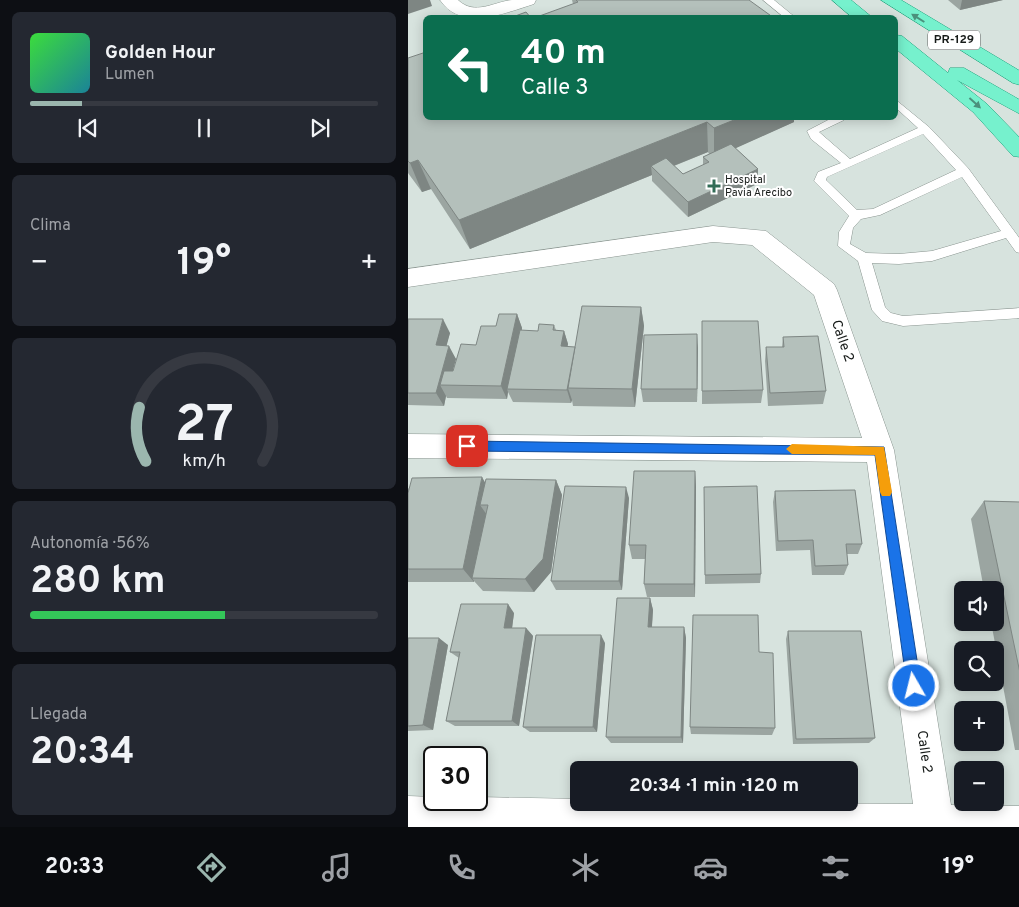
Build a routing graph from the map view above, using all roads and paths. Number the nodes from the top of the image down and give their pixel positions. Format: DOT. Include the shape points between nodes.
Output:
graph roads {
  1 [pos="448,0"];
  2 [pos="528,0"];
  3 [pos="768,0"];
  4 [pos="840,0"];
  5 [pos="889,0"];
  6 [pos="788,15"];
  7 [pos="861,15"];
  8 [pos="898,39"];
  9 [pos="898,40"];
  10 [pos="980,56"];
  11 [pos="1020,73"];
  12 [pos="1020,79"];
  13 [pos="898,105"];
  14 [pos="1020,108"];
  15 [pos="835,120"];
  16 [pos="925,129"];
  17 [pos="1020,151"];
  18 [pos="849,164"];
  19 [pos="964,172"];
  20 [pos="858,214"];
  21 [pos="1008,233"];
  22 [pos="1020,249"];
  23 [pos="864,258"];
  24 [pos="408,278"];
  25 [pos="1020,313"];
  26 [pos="408,446"];
  27 [pos="880,450"];
  28 [pos="408,815"];
  29 [pos="590,822"];
  30 [pos="935,824"];
  31 [pos="1020,825"];
  1 -- 2 [label="street" via="464,13 483,13"];
  3 -- 6 [label="lane"];
  4 -- 7 [label="main road"];
  10 -- 5 [label="main road, PR-129, one-way"];
  8 -- 14 [label="main road, PR-129"];
  9 -- 17 [label="main road, one-way" via="980,108"];
  10 -- 11 [label="main road"];
  10 -- 12 [label="main road, PR-129"];
  13 -- 16 [label="lane"];
  15 -- 18 [label="lane" via="812,130 815,137"];
  16 -- 18 [label="lane"];
  16 -- 19 [label="lane"];
  18 -- 20 [label="lane" via="822,175 820,181 853,213"];
  19 -- 20 [label="lane" via="876,212"];
  19 -- 21 [label="lane"];
  20 -- 23 [label="lane" via="846,226 843,239 844,246"];
  21 -- 22 [label="lane"];
  21 -- 23 [label="lane" via="932,256"];
  23 -- 25 [label="lane" via="879,310 887,317 902,320"];
  24 -- 27 [label="street, Calle 2" via="713,234 758,237 825,290"];
  26 -- 27 [label="street"];
  27 -- 30 [label="street, Calle 2"];
  28 -- 29 [label="street"];
  29 -- 30 [label="street"];
  30 -- 31 [label="street"];
}
